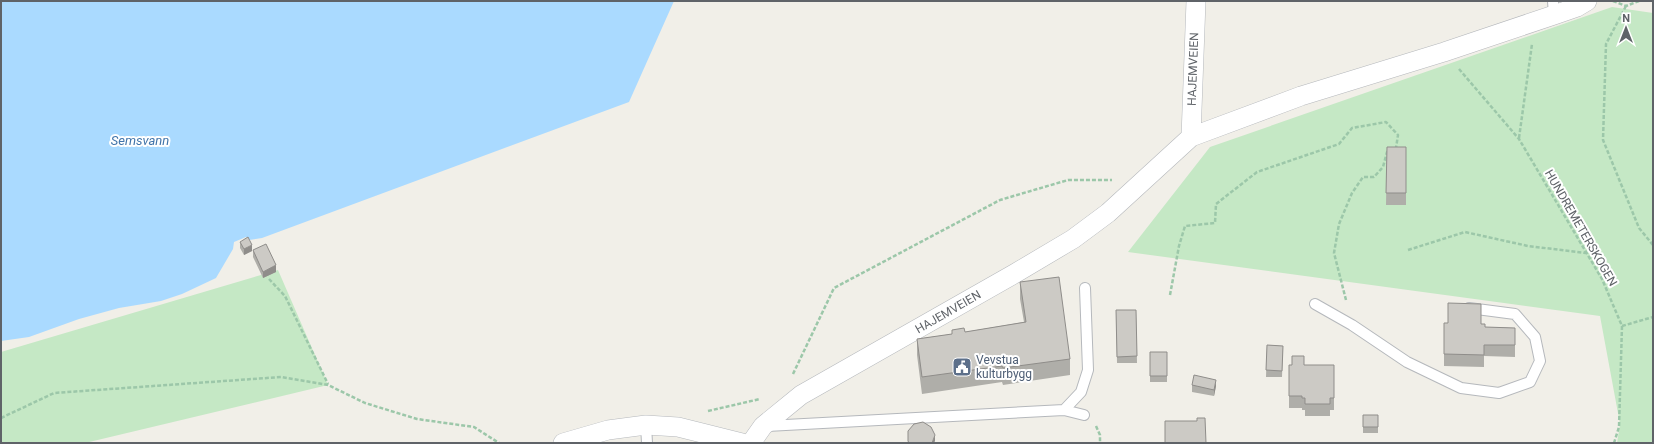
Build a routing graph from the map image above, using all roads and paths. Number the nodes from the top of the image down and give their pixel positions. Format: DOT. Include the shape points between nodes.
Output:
graph roads {
  1 [pos="1196,1"];
  2 [pos="1587,1"];
  3 [pos="1613,1"];
  4 [pos="1638,1"];
  5 [pos="1626,6"];
  6 [pos="1554,8"];
  7 [pos="1536,21"];
  8 [pos="1444,52"];
  9 [pos="1191,136"];
  10 [pos="1519,139"];
  11 [pos="1144,180"];
  12 [pos="1653,245"];
  13 [pos="1408,250"];
  14 [pos="1586,253"];
  15 [pos="269,279"];
  16 [pos="1085,288"];
  17 [pos="1170,295"];
  18 [pos="1346,300"];
  19 [pos="1315,304"];
  20 [pos="1469,308"];
  21 [pos="1653,317"];
  22 [pos="1622,326"];
  23 [pos="790,380"];
  24 [pos="328,385"];
  25 [pos="761,399"];
  26 [pos="1064,410"];
  27 [pos="707,411"];
  28 [pos="1084,415"];
  29 [pos="1,418"];
  30 [pos="763,426"];
  31 [pos="646,434"];
  32 [pos="499,443"];
  33 [pos="563,443"];
  34 [pos="742,443"];
  35 [pos="752,443"];
  36 [pos="1614,443"];
  1 -- 9 [label="street, HAJEMVEIEN"];
  2 -- 6 [label="street" via="1577,7"];
  3 -- 5 [label="path"];
  4 -- 5 [label="path"];
  5 -- 12 [label="path" via="1606,44 1603,140 1639,228"];
  6 -- 7 [label="street"];
  7 -- 8 [label="street"];
  7 -- 10 [label="path"];
  8 -- 9 [label="street" via="1301,96"];
  8 -- 10 [label="path, HUNDREMETERSKOGEN"];
  9 -- 11 [label="street, HAJEMVEIEN"];
  10 -- 14 [label="path, HUNDREMETERSKOGEN"];
  11 -- 23 [label="path" via="1068,180 1000,200 834,288"];
  11 -- 30 [label="street, HAJEMVEIEN" via="1108,213 1072,239 802,395"];
  13 -- 14 [label="path" via="1465,232 1528,246"];
  14 -- 22 [label="path, HUNDREMETERSKOGEN" via="1602,279"];
  15 -- 24 [label="path" via="285,296"];
  16 -- 26 [label="lane" via="1088,370 1081,392"];
  17 -- 18 [label="path" via="1185,226 1215,223 1216,204 1257,172 1339,144 1352,128 1386,122 1398,135 1396,148 1387,152 1383,167 1374,177 1363,177 1352,193 1339,224 1334,254"];
  19 -- 20 [label="lane" via="1407,362 1461,388 1499,393 1530,382 1540,361 1535,337 1514,314"];
  21 -- 22 [label="path"];
  22 -- 36 [label="path, HUNDREMETERSKOGEN" via="1619,427"];
  24 -- 29 [label="path" via="281,377 54,393"];
  24 -- 32 [label="path" via="365,403 417,419 474,427"];
  25 -- 27 [label="path"];
  26 -- 28 [label="lane"];
  26 -- 30 [label="lane"];
  30 -- 35 [label="street, HAJEMVEIEN"];
  31 -- 33 [label="street" via="608,430"];
  31 -- 34 [label="street" via="678,427"];
}
